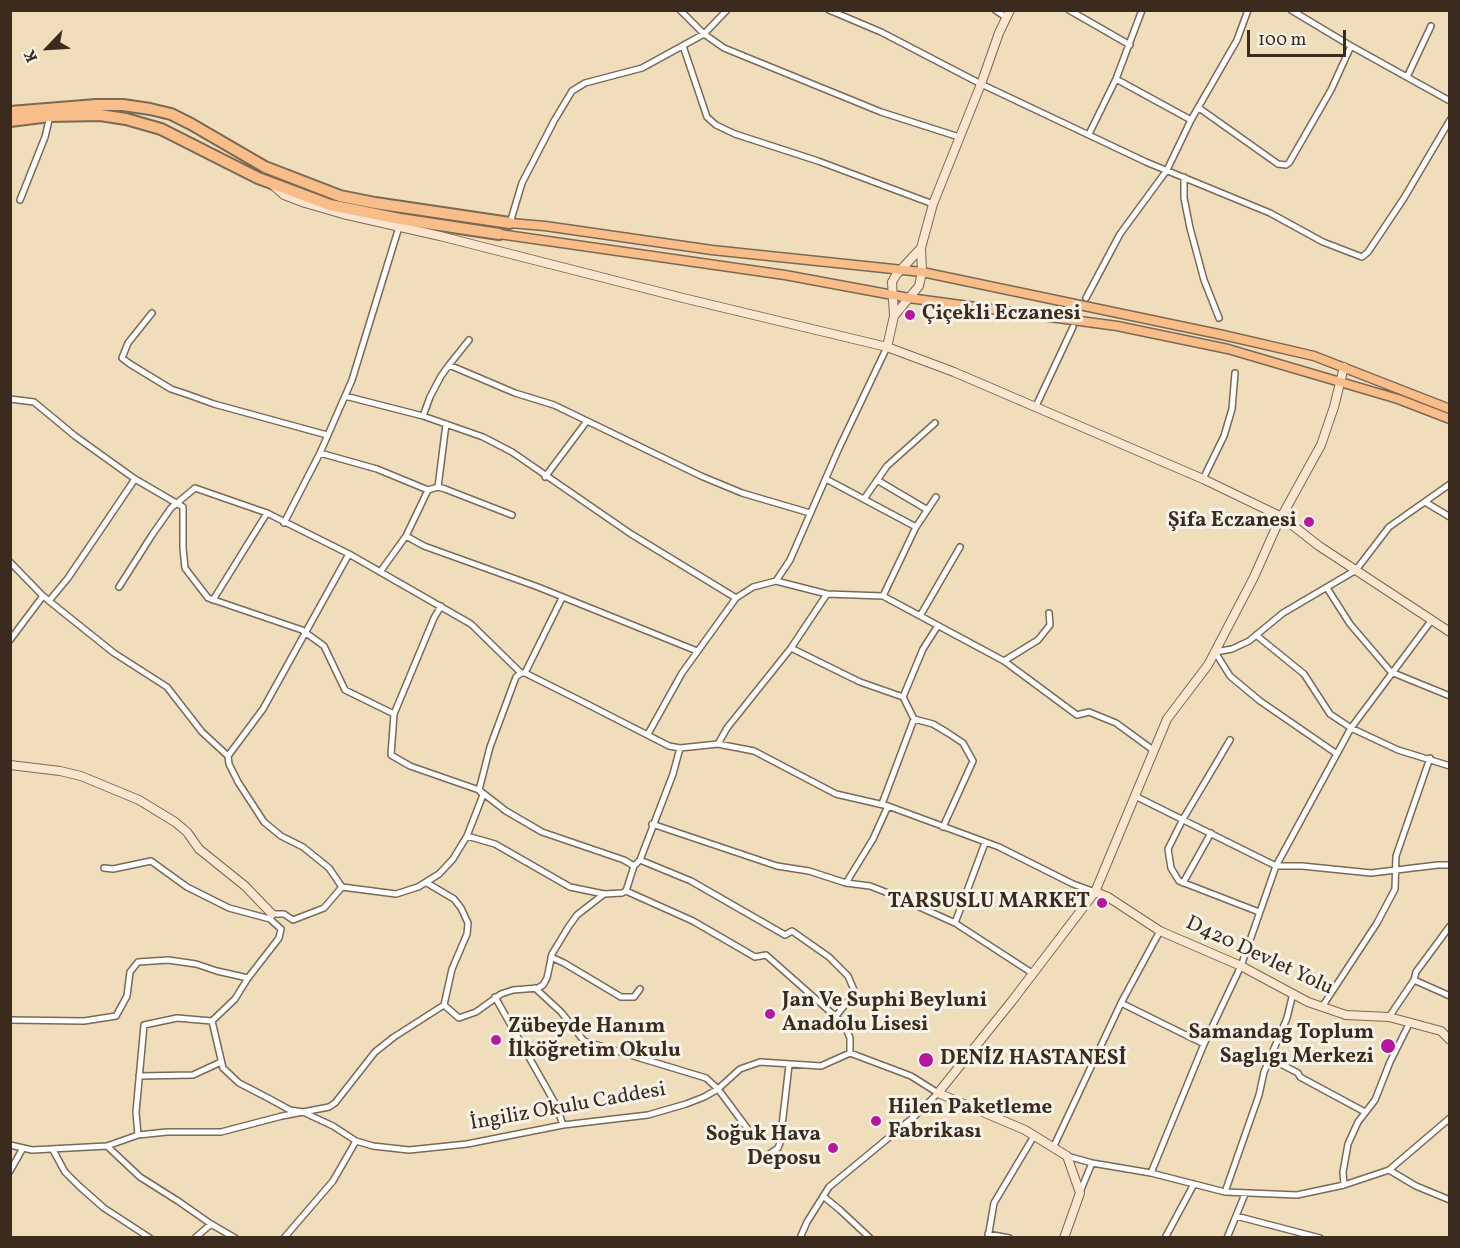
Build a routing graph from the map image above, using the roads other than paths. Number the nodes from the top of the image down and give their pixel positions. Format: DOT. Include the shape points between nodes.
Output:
graph roads {
  1 [pos="680,10"];
  2 [pos="727,10"];
  3 [pos="829,10"];
  4 [pos="995,10"];
  5 [pos="1069,10"];
  6 [pos="1142,10"];
  7 [pos="1248,10"];
  8 [pos="1291,10"];
  9 [pos="1008,14"];
  10 [pos="1431,26"];
  11 [pos="704,34"];
  12 [pos="1130,45"];
  13 [pos="683,46"];
  14 [pos="1351,46"];
  15 [pos="1407,77"];
  16 [pos="1116,79"];
  17 [pos="981,84"];
  18 [pos="1449,101"];
  19 [pos="1199,108"];
  20 [pos="10,112"];
  21 [pos="50,116"];
  22 [pos="1191,120"];
  23 [pos="1449,120"];
  24 [pos="10,122"];
  25 [pos="1089,134"];
  26 [pos="959,137"];
  27 [pos="1167,170"];
  28 [pos="1184,177"];
  29 [pos="271,183"];
  30 [pos="20,200"];
  31 [pos="933,204"];
  32 [pos="510,223"];
  33 [pos="399,227"];
  34 [pos="499,234"];
  35 [pos="921,248"];
  36 [pos="902,269"];
  37 [pos="922,272"];
  38 [pos="892,294"];
  39 [pos="909,298"];
  40 [pos="1086,298"];
  41 [pos="152,313"];
  42 [pos="894,316"];
  43 [pos="1219,318"];
  44 [pos="1073,327"];
  45 [pos="469,340"];
  46 [pos="887,347"];
  47 [pos="449,365"];
  48 [pos="1344,367"];
  49 [pos="1235,374"];
  50 [pos="1341,382"];
  51 [pos="345,396"];
  52 [pos="10,399"];
  53 [pos="1036,406"];
  54 [pos="1449,409"];
  55 [pos="423,416"];
  56 [pos="1449,419"];
  57 [pos="587,421"];
  58 [pos="935,423"];
  59 [pos="446,424"];
  60 [pos="327,435"];
  61 [pos="320,453"];
  62 [pos="545,477"];
  63 [pos="135,479"];
  64 [pos="826,479"];
  65 [pos="1203,479"];
  66 [pos="877,480"];
  67 [pos="1449,484"];
  68 [pos="438,487"];
  69 [pos="428,490"];
  70 [pos="936,497"];
  71 [pos="864,499"];
  72 [pos="1425,502"];
  73 [pos="176,503"];
  74 [pos="926,509"];
  75 [pos="267,513"];
  76 [pos="810,513"];
  77 [pos="512,515"];
  78 [pos="1282,517"];
  79 [pos="1449,517"];
  80 [pos="284,523"];
  81 [pos="916,527"];
  82 [pos="405,536"];
  83 [pos="960,547"];
  84 [pos="349,554"];
  85 [pos="10,562"];
  86 [pos="1356,570"];
  87 [pos="380,572"];
  88 [pos="776,580"];
  89 [pos="119,587"];
  90 [pos="1327,588"];
  91 [pos="827,594"];
  92 [pos="43,596"];
  93 [pos="883,596"];
  94 [pos="562,598"];
  95 [pos="736,598"];
  96 [pos="213,600"];
  97 [pos="49,601"];
  98 [pos="441,606"];
  99 [pos="1050,613"];
  100 [pos="920,616"];
  101 [pos="1431,621"];
  102 [pos="937,627"];
  103 [pos="1449,632"];
  104 [pos="306,633"];
  105 [pos="1256,635"];
  106 [pos="10,640"];
  107 [pos="791,648"];
  108 [pos="697,651"];
  109 [pos="1215,652"];
  110 [pos="1004,662"];
  111 [pos="1391,672"];
  112 [pos="523,673"];
  113 [pos="1449,696"];
  114 [pos="903,697"];
  115 [pos="394,714"];
  116 [pos="914,719"];
  117 [pos="1351,728"];
  118 [pos="648,734"];
  119 [pos="1230,740"];
  120 [pos="718,744"];
  121 [pos="680,748"];
  122 [pos="1153,750"];
  123 [pos="1337,754"];
  124 [pos="228,756"];
  125 [pos="1430,758"];
  126 [pos="10,765"];
  127 [pos="1449,766"];
  128 [pos="479,790"];
  129 [pos="1135,796"];
  130 [pos="885,805"];
  131 [pos="1183,819"];
  132 [pos="652,824"];
  133 [pos="943,827"];
  134 [pos="1211,833"];
  135 [pos="467,836"];
  136 [pos="985,843"];
  137 [pos="640,860"];
  138 [pos="1449,865"];
  139 [pos="634,866"];
  140 [pos="1276,866"];
  141 [pos="104,868"];
  142 [pos="1395,870"];
  143 [pos="427,883"];
  144 [pos="846,883"];
  145 [pos="1183,883"];
  146 [pos="342,887"];
  147 [pos="626,891"];
  148 [pos="1095,892"];
  149 [pos="604,894"];
  150 [pos="1258,912"];
  151 [pos="271,916"];
  152 [pos="955,923"];
  153 [pos="1449,926"];
  154 [pos="1160,931"];
  155 [pos="551,957"];
  156 [pos="1241,966"];
  157 [pos="1032,973"];
  158 [pos="248,978"];
  159 [pos="1414,980"];
  160 [pos="535,988"];
  161 [pos="640,989"];
  162 [pos="1293,993"];
  163 [pos="1449,996"];
  164 [pos="495,997"];
  165 [pos="1121,1003"];
  166 [pos="444,1005"];
  167 [pos="1322,1007"];
  168 [pos="836,1016"];
  169 [pos="1389,1017"];
  170 [pos="10,1020"];
  171 [pos="212,1021"];
  172 [pos="1408,1023"];
  173 [pos="1449,1040"];
  174 [pos="1204,1044"];
  175 [pos="850,1053"];
  176 [pos="1270,1059"];
  177 [pos="221,1062"];
  178 [pos="789,1065"];
  179 [pos="139,1076"];
  180 [pos="718,1089"];
  181 [pos="938,1093"];
  182 [pos="303,1112"];
  183 [pos="1365,1113"];
  184 [pos="1449,1118"];
  185 [pos="563,1125"];
  186 [pos="753,1132"];
  187 [pos="138,1135"];
  188 [pos="1034,1136"];
  189 [pos="356,1141"];
  190 [pos="10,1145"];
  191 [pos="107,1146"];
  192 [pos="23,1148"];
  193 [pos="1053,1148"];
  194 [pos="52,1150"];
  195 [pos="1067,1156"];
  196 [pos="765,1157"];
  197 [pos="1092,1163"];
  198 [pos="1389,1170"];
  199 [pos="10,1171"];
  200 [pos="1151,1173"];
  201 [pos="1194,1184"];
  202 [pos="1344,1185"];
  203 [pos="1225,1192"];
  204 [pos="1080,1193"];
  205 [pos="1245,1194"];
  206 [pos="823,1196"];
  207 [pos="1449,1200"];
  208 [pos="1236,1216"];
  209 [pos="210,1224"];
  210 [pos="988,1236"];
  211 [pos="150,1238"];
  212 [pos="195,1238"];
  213 [pos="235,1238"];
  214 [pos="284,1238"];
  215 [pos="800,1238"];
  216 [pos="870,1238"];
  217 [pos="1010,1238"];
  218 [pos="1064,1238"];
  219 [pos="1165,1238"];
  220 [pos="1227,1238"];
  221 [pos="1320,1238"];
  1 -- 11 [label="street"];
  2 -- 11 [label="street"];
  3 -- 17 [label="street"];
  4 -- 9 [label="street"];
  5 -- 12 [label="street"];
  6 -- 12 [label="street"];
  7 -- 19 [label="street" via="1237,39"];
  8 -- 14 [label="street"];
  9 -- 17 [label="street"];
  10 -- 15 [label="street"];
  11 -- 13 [label="street"];
  11 -- 26 [label="street" via="724,48 881,112"];
  12 -- 16 [label="street"];
  13 -- 31 [label="street" via="707,117 716,125"];
  13 -- 32 [label="street" via="642,68 585,83 572,91 522,183"];
  14 -- 15 [label="street"];
  14 -- 19 [label="street" via="1331,90 1286,165 1278,164"];
  15 -- 18 [label="street"];
  16 -- 22 [label="street"];
  16 -- 25 [label="street"];
  17 -- 25 [label="street"];
  17 -- 26 [label="street"];
  19 -- 22 [label="street"];
  20 -- 32 [label="highway" via="96,105 150,109 191,124 265,167 340,196"];
  21 -- 24 [label="highway"];
  21 -- 29 [label="highway" via="100,115 144,123"];
  21 -- 30 [label="street"];
  22 -- 27 [label="street"];
  23 -- 28 [label="street" via="1404,198 1362,258"];
  25 -- 27 [label="street"];
  26 -- 31 [label="street"];
  27 -- 28 [label="street"];
  27 -- 40 [label="street" via="1120,234"];
  28 -- 43 [label="street" via="1190,228"];
  29 -- 33 [label="street" via="284,195 305,203"];
  29 -- 34 [label="highway" via="313,200 361,212"];
  31 -- 35 [label="street"];
  32 -- 36 [label="main road" via="712,250"];
  33 -- 46 [label="street"];
  33 -- 51 [label="street"];
  34 -- 38 [label="main road"];
  35 -- 36 [label="street"];
  35 -- 37 [label="street"];
  36 -- 37 [label="main road"];
  36 -- 38 [label="street" via="894,278"];
  37 -- 39 [label="street" via="919,286"];
  37 -- 48 [label="main road" via="1223,335"];
  38 -- 39 [label="main road"];
  38 -- 42 [label="street"];
  39 -- 42 [label="street"];
  39 -- 50 [label="main road" via="1117,326 1228,349"];
  41 -- 60 [label="street" via="128,343 122,358 130,364 189,395"];
  42 -- 46 [label="street"];
  44 -- 53 [label="street"];
  45 -- 47 [label="street"];
  46 -- 53 [label="street"];
  46 -- 64 [label="street"];
  47 -- 55 [label="street"];
  47 -- 57 [label="street"];
  48 -- 50 [label="street"];
  48 -- 54 [label="main road"];
  49 -- 65 [label="street" via="1232,409 1224,436"];
  50 -- 56 [label="main road"];
  50 -- 78 [label="street" via="1321,445"];
  51 -- 55 [label="street"];
  51 -- 60 [label="street"];
  52 -- 63 [label="street" via="34,402"];
  53 -- 65 [label="street"];
  55 -- 59 [label="street"];
  57 -- 62 [label="street"];
  57 -- 76 [label="street" via="742,493"];
  58 -- 66 [label="street" via="896,456"];
  59 -- 62 [label="street" via="512,452"];
  59 -- 68 [label="street"];
  60 -- 61 [label="street"];
  61 -- 69 [label="street"];
  61 -- 80 [label="street"];
  62 -- 95 [label="street"];
  63 -- 73 [label="street"];
  63 -- 97 [label="street"];
  64 -- 71 [label="street"];
  64 -- 76 [label="street"];
  65 -- 78 [label="street"];
  66 -- 71 [label="street"];
  66 -- 74 [label="street"];
  67 -- 72 [label="street"];
  68 -- 69 [label="street"];
  68 -- 77 [label="street"];
  69 -- 82 [label="street"];
  70 -- 74 [label="street"];
  71 -- 81 [label="street"];
  72 -- 79 [label="street"];
  72 -- 86 [label="street" via="1389,527"];
  73 -- 75 [label="street" via="195,488"];
  73 -- 89 [label="street"];
  73 -- 96 [label="street" via="183,507 185,568"];
  74 -- 81 [label="street"];
  75 -- 80 [label="street"];
  75 -- 96 [label="street"];
  76 -- 88 [label="street" via="790,560"];
  78 -- 86 [label="street"];
  78 -- 109 [label="street"];
  80 -- 84 [label="street"];
  81 -- 93 [label="street"];
  82 -- 87 [label="street"];
  82 -- 94 [label="street"];
  83 -- 100 [label="street"];
  84 -- 87 [label="street"];
  84 -- 104 [label="street"];
  85 -- 92 [label="street"];
  86 -- 90 [label="street"];
  86 -- 101 [label="street"];
  87 -- 98 [label="street"];
  88 -- 91 [label="street"];
  88 -- 95 [label="street" via="753,587"];
  90 -- 105 [label="street" via="1282,613"];
  90 -- 111 [label="street" via="1350,624"];
  91 -- 93 [label="street"];
  91 -- 107 [label="street"];
  92 -- 97 [label="street"];
  92 -- 106 [label="street"];
  93 -- 100 [label="street"];
  94 -- 108 [label="street"];
  94 -- 112 [label="street"];
  95 -- 108 [label="street"];
  96 -- 104 [label="street"];
  97 -- 124 [label="street" via="114,653 167,687 202,732"];
  98 -- 112 [label="street" via="471,624"];
  98 -- 115 [label="street"];
  99 -- 110 [label="street" via="1050,625 1038,640"];
  100 -- 102 [label="street"];
  101 -- 103 [label="street"];
  101 -- 111 [label="street"];
  102 -- 110 [label="street"];
  102 -- 114 [label="street"];
  104 -- 115 [label="street" via="324,646 345,690"];
  104 -- 124 [label="street" via="263,709"];
  105 -- 109 [label="street" via="1232,649"];
  105 -- 117 [label="street" via="1304,674 1330,714"];
  107 -- 114 [label="street" via="860,682"];
  107 -- 120 [label="street"];
  108 -- 118 [label="street"];
  109 -- 122 [label="street" via="1167,719"];
  109 -- 123 [label="street" via="1230,676"];
  110 -- 122 [label="street" via="1077,714 1089,712 1116,723"];
  111 -- 113 [label="street"];
  111 -- 117 [label="street"];
  112 -- 118 [label="street"];
  112 -- 128 [label="street" via="516,677"];
  114 -- 116 [label="street"];
  115 -- 128 [label="street" via="391,755 410,766"];
  116 -- 130 [label="street"];
  116 -- 133 [label="street" via="948,733 963,744 973,761"];
  117 -- 123 [label="street"];
  117 -- 125 [label="street" via="1398,750"];
  118 -- 121 [label="street"];
  119 -- 131 [label="street"];
  120 -- 121 [label="street"];
  120 -- 130 [label="street" via="754,751 836,794"];
  121 -- 132 [label="street"];
  122 -- 129 [label="street"];
  123 -- 140 [label="street"];
  124 -- 146 [label="street" via="238,782 264,822 329,868"];
  125 -- 127 [label="street"];
  125 -- 142 [label="street" via="1399,847"];
  126 -- 151 [label="street" via="81,776 138,800 187,832 199,849 244,886"];
  128 -- 135 [label="street" via="483,795"];
  128 -- 139 [label="street" via="534,827"];
  129 -- 131 [label="street"];
  129 -- 148 [label="street"];
  130 -- 133 [label="street"];
  130 -- 144 [label="street" via="873,839"];
  131 -- 134 [label="street"];
  131 -- 145 [label="street" via="1168,849 1171,868"];
  132 -- 137 [label="street"];
  132 -- 144 [label="street" via="777,866"];
  133 -- 136 [label="street"];
  134 -- 140 [label="street"];
  134 -- 145 [label="street"];
  135 -- 143 [label="street" via="453,858"];
  135 -- 149 [label="street" via="495,844 570,888"];
  136 -- 148 [label="street"];
  136 -- 152 [label="street"];
  137 -- 139 [label="street"];
  137 -- 168 [label="street" via="691,880 784,934 792,931 829,957 848,976 854,990"];
  138 -- 142 [label="street"];
  139 -- 147 [label="street"];
  140 -- 142 [label="street" via="1371,873"];
  140 -- 150 [label="street"];
  141 -- 151 [label="street" via="151,861 188,887 229,908"];
  142 -- 167 [label="street" via="1395,889 1377,923"];
  143 -- 146 [label="street" via="396,894"];
  143 -- 166 [label="street" via="454,898 468,923"];
  144 -- 152 [label="street" via="870,886"];
  145 -- 150 [label="street"];
  146 -- 151 [label="street" via="324,908 309,915 293,920 284,914"];
  147 -- 149 [label="street"];
  147 -- 168 [label="street" via="693,921 754,957 766,955"];
  148 -- 154 [label="street, D420 Devlet Yolu"];
  148 -- 157 [label="street"];
  149 -- 155 [label="street" via="577,915"];
  150 -- 156 [label="street"];
  151 -- 158 [label="street" via="281,929 279,938"];
  152 -- 157 [label="street"];
  153 -- 159 [label="street"];
  154 -- 156 [label="street, D420 Devlet Yolu"];
  154 -- 165 [label="street"];
  155 -- 160 [label="street" via="547,978"];
  155 -- 161 [label="street" via="621,997 634,996"];
  156 -- 162 [label="street, D420 Devlet Yolu"];
  156 -- 174 [label="street"];
  157 -- 181 [label="street"];
  158 -- 170 [label="street" via="178,961 138,962 130,972 127,996 116,1016 84,1021"];
  158 -- 171 [label="street" via="235,999"];
  159 -- 163 [label="street"];
  159 -- 169 [label="street"];
  160 -- 164 [label="street"];
  160 -- 180 [label="street" via="584,1041 706,1078"];
  162 -- 167 [label="street, D420 Devlet Yolu"];
  162 -- 176 [label="street"];
  164 -- 166 [label="street" via="476,1012 459,1017"];
  164 -- 185 [label="street" via="556,1105"];
  165 -- 174 [label="street"];
  165 -- 193 [label="street"];
  166 -- 182 [label="street" via="375,1052 335,1103"];
  167 -- 169 [label="street, D420 Devlet Yolu" via="1346,1015"];
  168 -- 175 [label="street" via="850,1038"];
  169 -- 172 [label="street, D420 Devlet Yolu"];
  171 -- 177 [label="street, İngiliz Okulu Caddesi"];
  171 -- 179 [label="street" via="177,1018 144,1025"];
  172 -- 173 [label="street, D420 Devlet Yolu" via="1441,1031"];
  172 -- 183 [label="street" via="1376,1100"];
  174 -- 200 [label="street"];
  175 -- 178 [label="street, İngiliz Okulu Caddesi" via="821,1066"];
  175 -- 181 [label="street" via="911,1076"];
  176 -- 183 [label="street"];
  176 -- 203 [label="street"];
  177 -- 179 [label="street" via="193,1075"];
  177 -- 182 [label="street, İngiliz Okulu Caddesi" via="239,1083 290,1110"];
  178 -- 180 [label="street, İngiliz Okulu Caddesi" via="760,1062 740,1069"];
  178 -- 196 [label="street" via="780,1143"];
  179 -- 187 [label="street"];
  180 -- 185 [label="street, İngiliz Okulu Caddesi" via="664,1111"];
  180 -- 186 [label="street"];
  181 -- 188 [label="street"];
  181 -- 206 [label="street"];
  182 -- 187 [label="street" via="221,1132"];
  182 -- 189 [label="street, İngiliz Okulu Caddesi"];
  183 -- 202 [label="street" via="1348,1144"];
  184 -- 198 [label="street"];
  185 -- 189 [label="street, İngiliz Okulu Caddesi" via="467,1144 409,1150"];
  187 -- 191 [label="street"];
  188 -- 193 [label="street"];
  188 -- 210 [label="street" via="994,1203"];
  189 -- 214 [label="street" via="333,1180"];
  190 -- 192 [label="street"];
  191 -- 194 [label="street"];
  191 -- 209 [label="street" via="140,1178"];
  192 -- 194 [label="street"];
  192 -- 199 [label="street"];
  193 -- 195 [label="street"];
  194 -- 211 [label="street" via="79,1186"];
  195 -- 197 [label="street"];
  195 -- 204 [label="street"];
  197 -- 200 [label="street"];
  197 -- 204 [label="street"];
  198 -- 202 [label="street"];
  198 -- 207 [label="street"];
  200 -- 201 [label="street"];
  201 -- 203 [label="street"];
  201 -- 219 [label="street"];
  202 -- 205 [label="street" via="1298,1195"];
  203 -- 205 [label="street"];
  204 -- 218 [label="street"];
  205 -- 208 [label="street"];
  206 -- 215 [label="street"];
  206 -- 216 [label="street"];
  208 -- 220 [label="street"];
  208 -- 221 [label="street"];
  209 -- 212 [label="street"];
  209 -- 213 [label="street"];
  210 -- 217 [label="street"];
}
